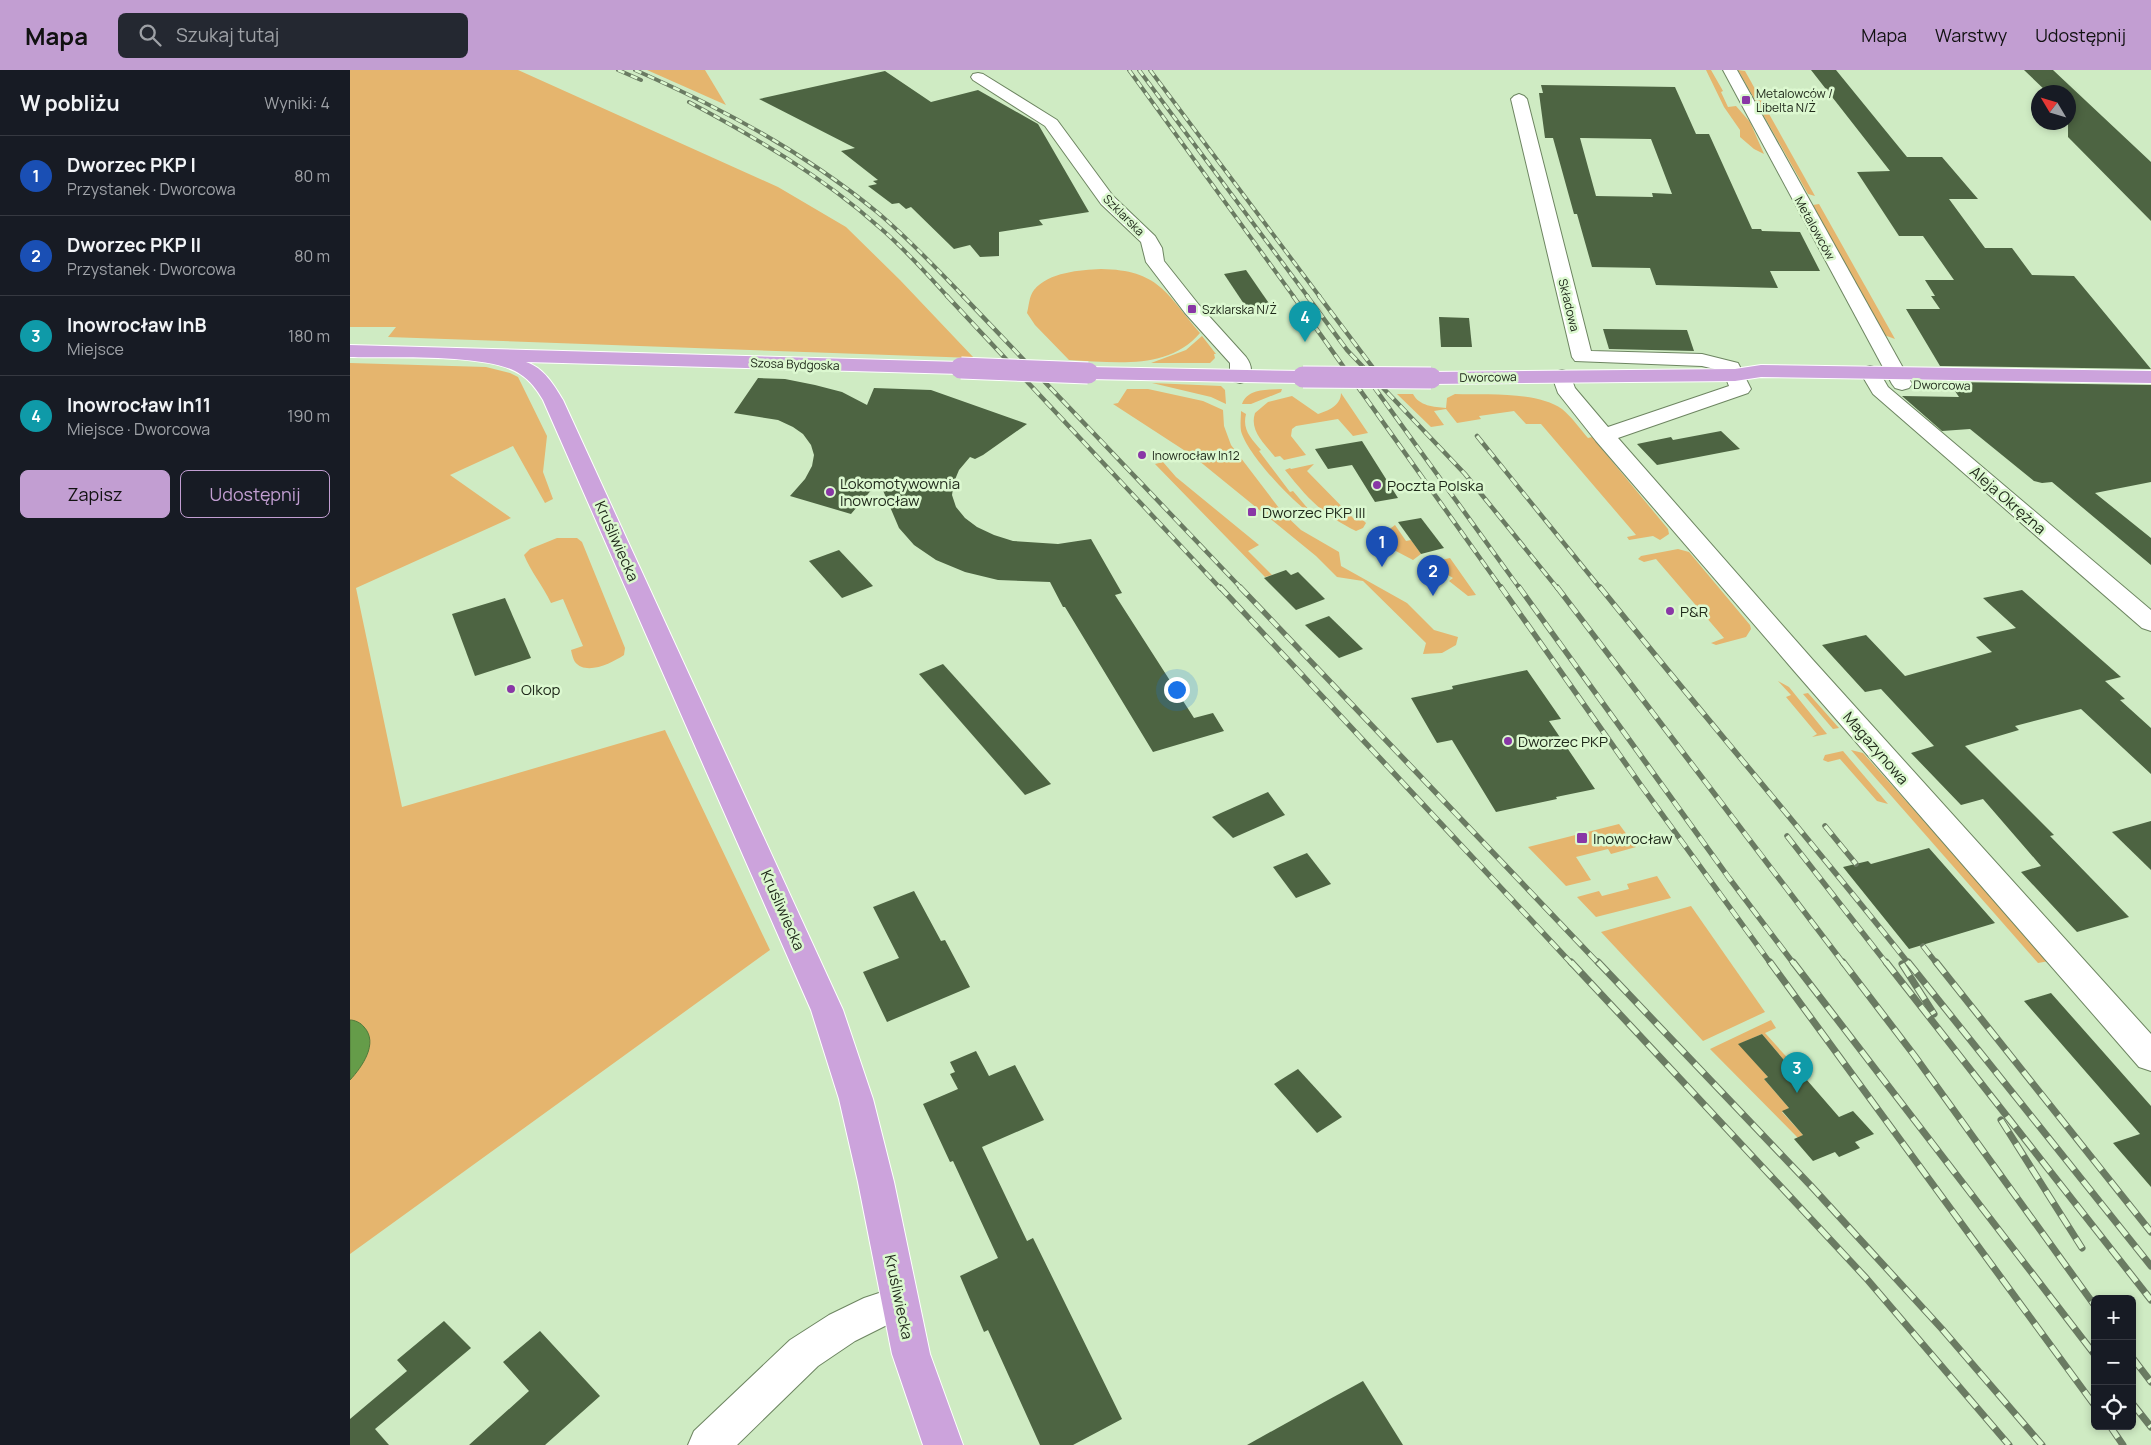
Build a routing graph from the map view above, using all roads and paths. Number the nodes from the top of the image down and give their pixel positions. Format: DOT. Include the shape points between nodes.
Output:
graph roads {
  1 [pos="1730,70"];
  2 [pos="978,77"];
  3 [pos="1519,100"];
  4 [pos="350,351"];
  5 [pos="485,355"];
  6 [pos="586,358"];
  7 [pos="1735,375"];
  8 [pos="1562,376"];
  9 [pos="1240,377"];
  10 [pos="2151,377"];
  11 [pos="1873,378"];
  12 [pos="1898,378"];
  13 [pos="560,386"];
  14 [pos="2151,388"];
  15 [pos="1604,436"];
  16 [pos="2151,623"];
  17 [pos="2151,1057"];
  18 [pos="900,1304"];
  19 [pos="708,1445"];
  20 [pos="943,1445"];
  1 -- 12 [label="street, Metalowców"];
  2 -- 9 [label="street, Szklarska" via="1051,123 1107,200 1149,240 1155,262 1238,361"];
  3 -- 7 [label="street, Składowa" via="1582,357 1702,360 1731,367"];
  4 -- 5 [label="main road, Szosa Bydgoska"];
  5 -- 6 [label="main road, Szosa Bydgoska"];
  5 -- 13 [label="main road, Kruśliwiecka" via="527,368 543,384"];
  6 -- 9 [label="main road, Szosa Bydgoska, bridge"];
  6 -- 13 [label="main road"];
  7 -- 8 [label="main road, Dworcowa"];
  7 -- 11 [label="main road, Dworcowa" via="1763,382"];
  7 -- 15 [label="street" via="1741,388"];
  8 -- 9 [label="main road, Dworcowa, bridge"];
  8 -- 15 [label="street, Magazynowa" via="1565,388"];
  10 -- 12 [label="main road, Dworcowa"];
  11 -- 12 [label="main road, Dworcowa"];
  11 -- 16 [label="street, Aleja Okrężna" via="1882,392"];
  12 -- 14 [label="main road, Dworcowa"];
  13 -- 18 [label="main road, Kruśliwiecka" via="827,1010 856,1099"];
  15 -- 17 [label="street, Magazynowa" via="1816,681"];
  18 -- 19 [label="street" via="877,1310 804,1352"];
  18 -- 20 [label="main road, Kruśliwiecka" via="911,1354"];
}
